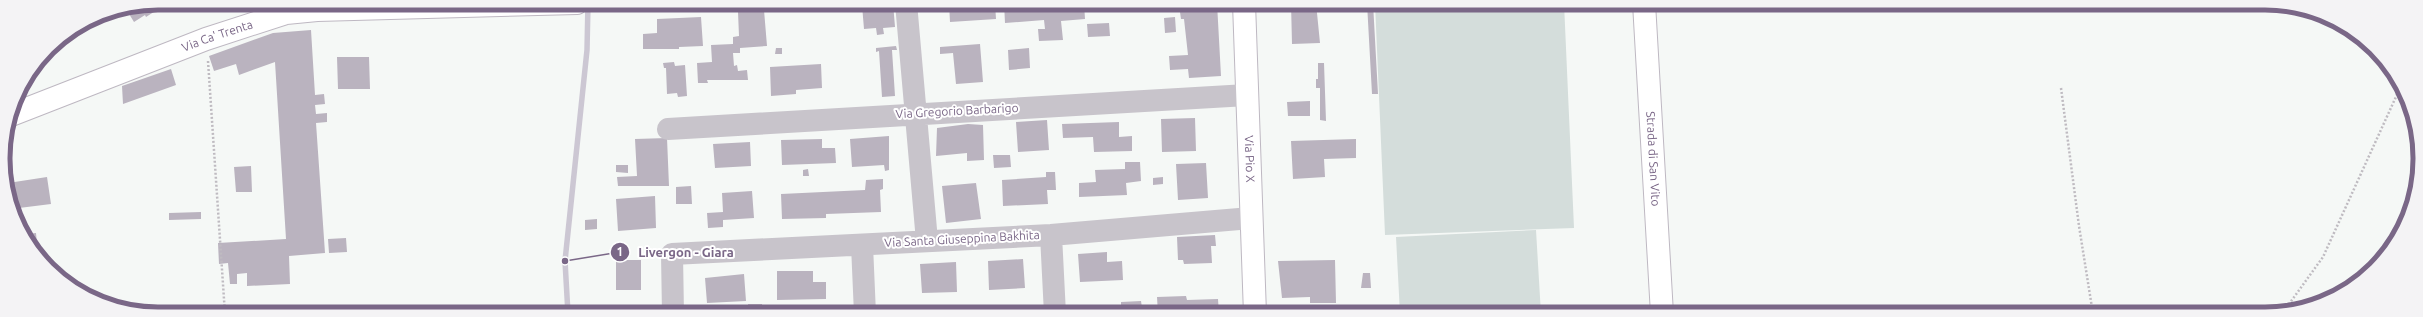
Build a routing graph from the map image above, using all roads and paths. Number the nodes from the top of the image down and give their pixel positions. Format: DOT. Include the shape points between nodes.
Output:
graph roads {
  1 [pos="302,10"];
  2 [pos="907,10"];
  3 [pos="1244,10"];
  4 [pos="1644,10"];
  5 [pos="206,39"];
  6 [pos="2061,88"];
  7 [pos="2398,93"];
  8 [pos="1246,95"];
  9 [pos="18,111"];
  10 [pos="915,113"];
  11 [pos="668,129"];
  12 [pos="1251,218"];
  13 [pos="1051,235"];
  14 [pos="927,241"];
  15 [pos="862,245"];
  16 [pos="2288,305"];
  17 [pos="225,307"];
  18 [pos="674,307"];
  19 [pos="865,307"];
  20 [pos="1055,307"];
  21 [pos="1255,307"];
  22 [pos="1662,307"];
  23 [pos="2092,307"];
  1 -- 5 [label="street, Via Ca' Trenta"];
  2 -- 10 [label="street"];
  3 -- 8 [label="street, Via Pio X"];
  4 -- 22 [label="street, Strada di San Vito"];
  5 -- 9 [label="street, Via Ca' Trenta"];
  5 -- 17 [label="path"];
  6 -- 23 [label="path"];
  7 -- 16 [label="path" via="2323,257"];
  8 -- 10 [label="street, Via Gregorio Barbarigo"];
  8 -- 12 [label="street, Via Pio X"];
  10 -- 11 [label="street, Via Gregorio Barbarigo"];
  10 -- 14 [label="street"];
  12 -- 13 [label="street, Via Santa Giuseppina Bakhita"];
  12 -- 21 [label="street, Via Pio X"];
  13 -- 14 [label="street, Via Santa Giuseppina Bakhita"];
  13 -- 20 [label="street"];
  14 -- 15 [label="street, Via Santa Giuseppina Bakhita"];
  15 -- 18 [label="street, Via Santa Giuseppina Bakhita" via="672,254"];
  15 -- 19 [label="street"];
}
